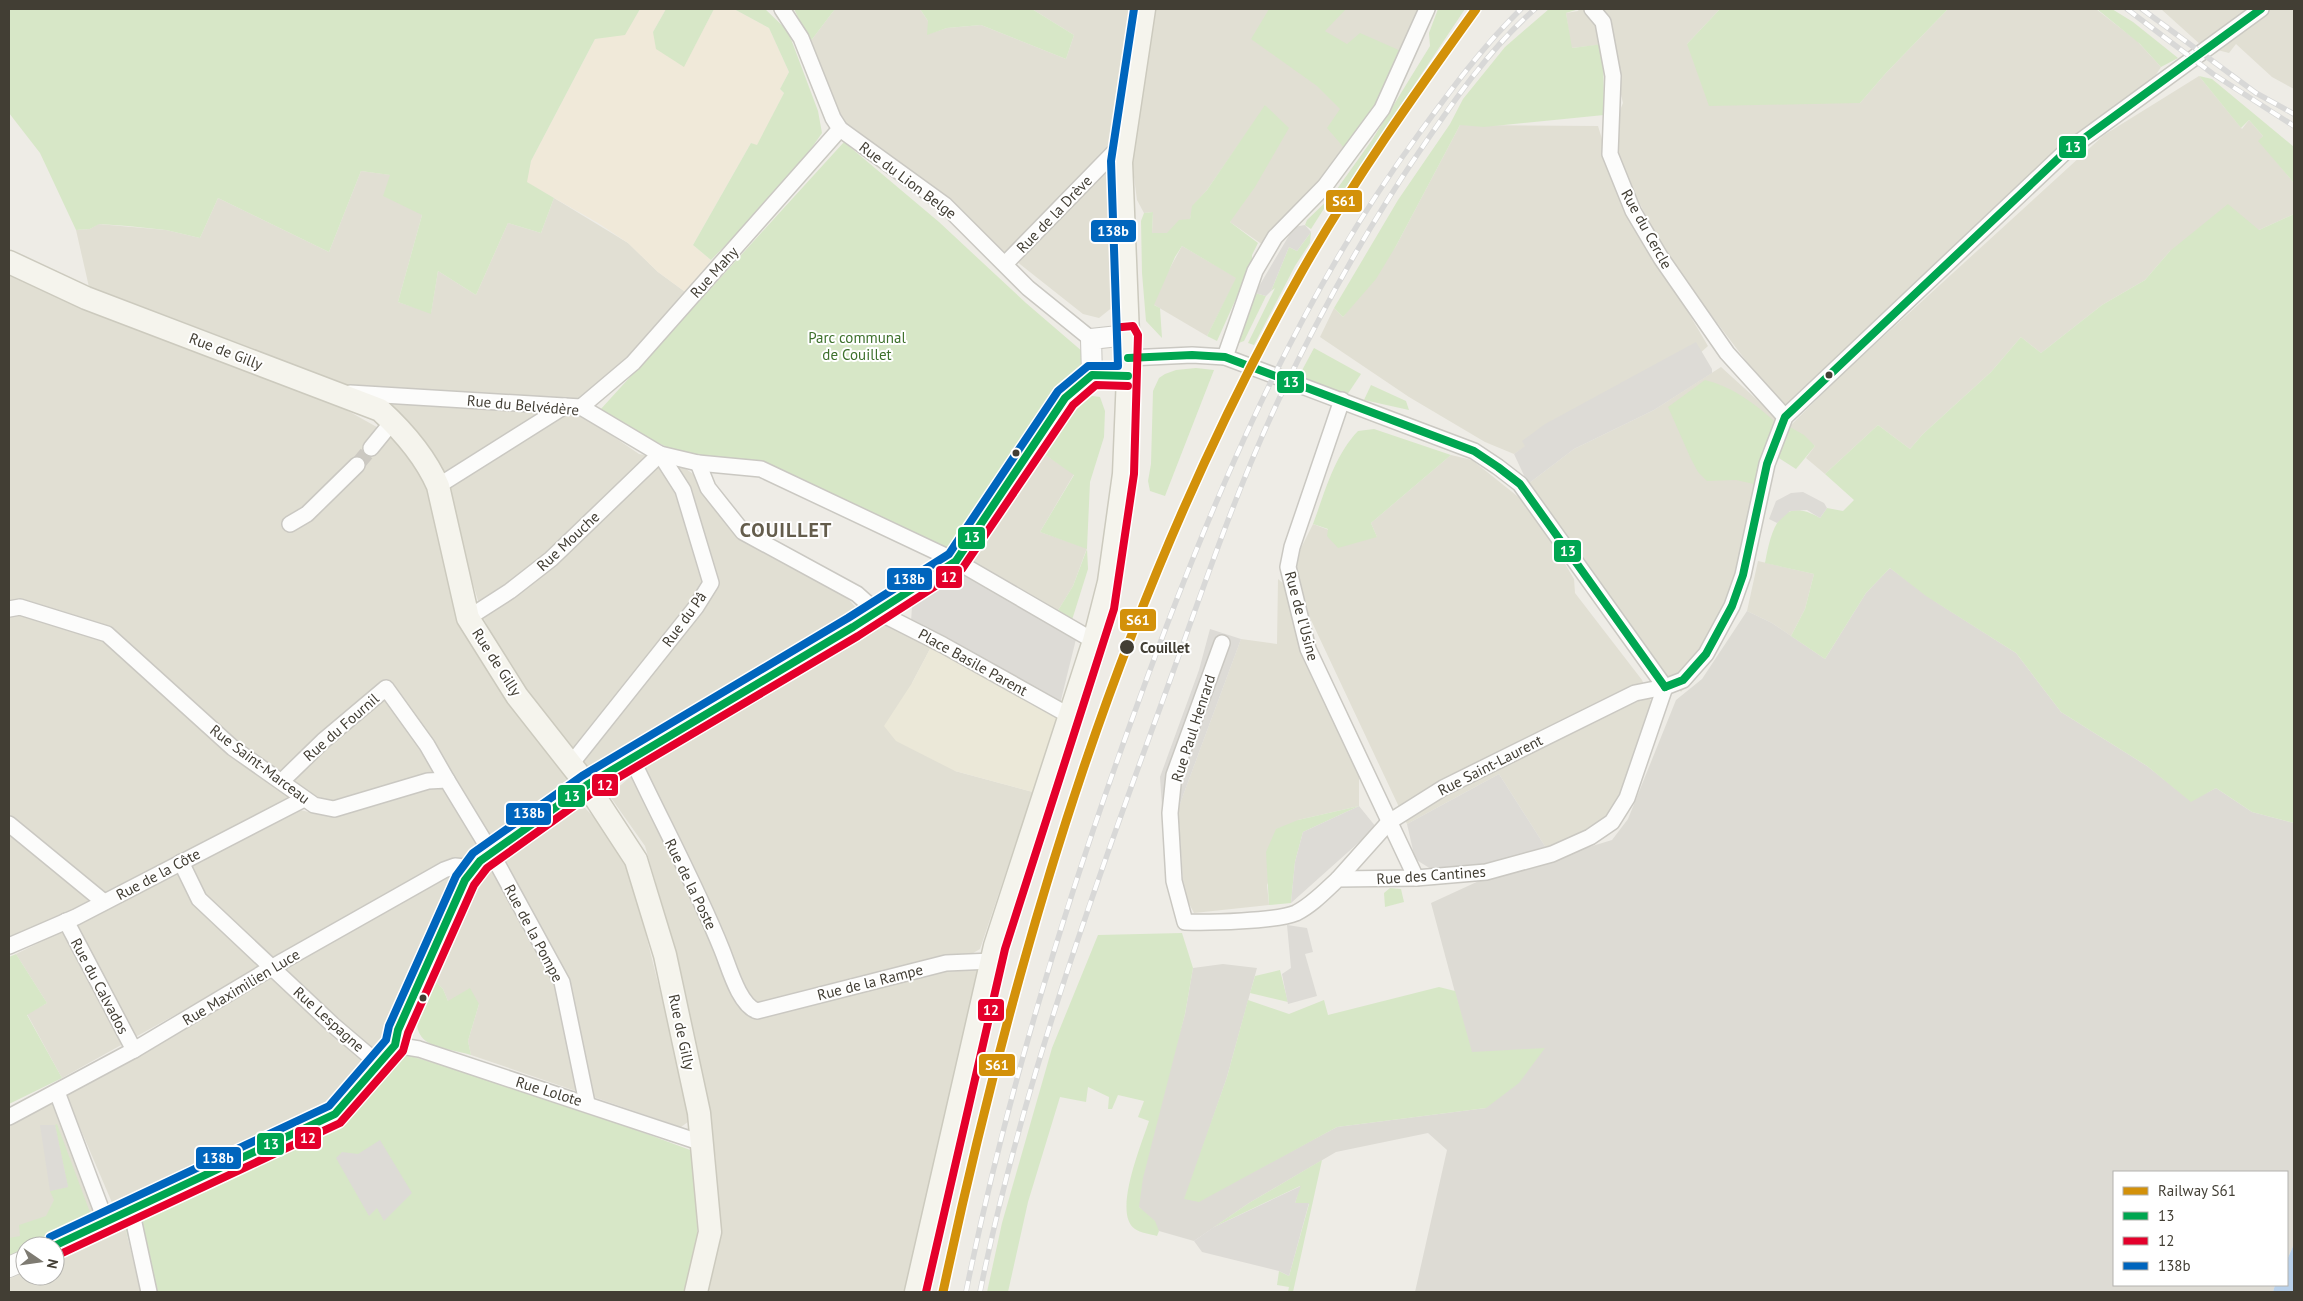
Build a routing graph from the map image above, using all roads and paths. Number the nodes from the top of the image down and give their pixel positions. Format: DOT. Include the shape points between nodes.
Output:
graph roads {
  1 [pos="782,9"];
  2 [pos="1144,9"];
  3 [pos="1427,9"];
  4 [pos="1592,9"];
  5 [pos="2262,9"];
  6 [pos="840,129"];
  7 [pos="1124,142"];
  8 [pos="9,262"];
  9 [pos="1005,264"];
  10 [pos="1128,335"];
  11 [pos="1091,339"];
  12 [pos="1225,357"];
  13 [pos="1128,367"];
  14 [pos="1092,375"];
  15 [pos="336,392"];
  16 [pos="1342,400"];
  17 [pos="573,407"];
  18 [pos="1785,417"];
  19 [pos="392,422"];
  20 [pos="371,448"];
  21 [pos="660,454"];
  22 [pos="698,463"];
  23 [pos="357,465"];
  24 [pos="438,486"];
  25 [pos="290,524"];
  26 [pos="956,561"];
  27 [pos="12,607"];
  28 [pos="876,611"];
  29 [pos="468,618"];
  30 [pos="1094,641"];
  31 [pos="1222,643"];
  32 [pos="1665,687"];
  33 [pos="1070,716"];
  34 [pos="632,759"];
  35 [pos="571,764"];
  36 [pos="447,780"];
  37 [pos="282,781"];
  38 [pos="587,786"];
  39 [pos="304,798"];
  40 [pos="1389,822"];
  41 [pos="9,824"];
  42 [pos="492,854"];
  43 [pos="181,862"];
  44 [pos="475,868"];
  45 [pos="1416,878"];
  46 [pos="1338,879"];
  47 [pos="104,902"];
  48 [pos="66,922"];
  49 [pos="9,946"];
  50 [pos="992,960"];
  51 [pos="273,968"];
  52 [pos="750,1008"];
  53 [pos="395,1045"];
  54 [pos="134,1050"];
  55 [pos="380,1065"];
  56 [pos="57,1092"];
  57 [pos="587,1103"];
  58 [pos="9,1117"];
  59 [pos="702,1142"];
  60 [pos="131,1209"];
  61 [pos="106,1222"];
  62 [pos="65,1241"];
  63 [pos="149,1292"];
  64 [pos="696,1292"];
  65 [pos="916,1292"];
  1 -- 6 [label="street, Rue du Lion Belge" via="801,38"];
  2 -- 7 [label="main road"];
  3 -- 12 [label="street" via="1382,109 1326,186 1275,237 1255,271"];
  4 -- 18 [label="street, Rue du Cercle" via="1603,22 1613,76 1610,154 1633,211 1661,258 1727,353"];
  5 -- 18 [label="street" via="2064,153"];
  6 -- 9 [label="street, Rue du Lion Belge" via="945,204"];
  6 -- 17 [label="street, Rue Mahy" via="633,363"];
  7 -- 9 [label="street, Rue de la Drève"];
  7 -- 10 [label="main road" via="1121,162"];
  8 -- 15 [label="main road, Rue de Gilly" via="86,298"];
  9 -- 11 [label="street, Rue du Lion Belge" via="1028,288"];
  10 -- 11 [label="street"];
  10 -- 13 [label="main road"];
  11 -- 14 [label="street"];
  12 -- 13 [label="street" via="1192,355"];
  12 -- 16 [label="street"];
  13 -- 14 [label="street"];
  13 -- 30 [label="main road" via="1124,474 1115,546"];
  14 -- 26 [label="street" via="1065,398"];
  15 -- 17 [label="street, Rue du Belvédère"];
  15 -- 19 [label="main road, Rue de Gilly" via="380,410"];
  16 -- 32 [label="street" via="1474,450 1520,484"];
  16 -- 40 [label="street, Rue de l'Usine" via="1288,567 1308,649"];
  17 -- 21 [label="street, Rue du Belvédère"];
  17 -- 24 [label="street, Rue Mahy"];
  18 -- 32 [label="street, Rue Saint-Laurent" via="1768,464 1743,575 1732,606 1706,654 1683,680"];
  19 -- 20 [label="street"];
  19 -- 24 [label="main road, Rue de Gilly" via="404,432 432,471"];
  21 -- 22 [label="street, Rue du Belvédère"];
  21 -- 29 [label="street, Rue Mouche" via="551,559"];
  21 -- 35 [label="street, Rue du Pâ" via="683,490 711,583 696,607"];
  22 -- 26 [label="street, Rue du Belvédère" via="761,469"];
  22 -- 28 [label="street" via="708,488 743,532 857,594"];
  23 -- 25 [label="street" via="306,514"];
  24 -- 29 [label="main road, Rue de Gilly"];
  26 -- 28 [label="street"];
  26 -- 30 [label="street"];
  27 -- 37 [label="street, Rue Saint-Marceau" via="107,634 233,748"];
  28 -- 33 [label="street, Place Basile Parent"];
  28 -- 34 [label="street"];
  29 -- 35 [label="main road, Rue de Gilly" via="517,696"];
  30 -- 33 [label="main road"];
  31 -- 46 [label="street, Rue Paul Henrard" via="1174,775 1170,813 1174,881 1185,922 1290,915"];
  32 -- 40 [label="street, Rue Saint-Laurent" via="1635,693 1443,788"];
  32 -- 45 [label="street, Rue des Cantines" via="1627,798 1612,822 1552,854 1498,870 1464,876"];
  33 -- 50 [label="main road" via="1030,832"];
  34 -- 38 [label="street"];
  34 -- 52 [label="street, Rue de la Poste" via="743,1000"];
  35 -- 38 [label="main road, Rue de Gilly"];
  36 -- 37 [label="street, Rue du Fournil" via="427,745 386,688 322,740"];
  36 -- 39 [label="street, Rue Saint-Marceau" via="428,782 334,809 322,808"];
  36 -- 42 [label="street"];
  37 -- 39 [label="street, Rue Saint-Marceau"];
  38 -- 42 [label="street"];
  38 -- 59 [label="main road, Rue de Gilly" via="636,860 665,955 699,1113"];
  39 -- 43 [label="street, Rue de la Côte"];
  40 -- 45 [label="street, Rue de l'Usine"];
  40 -- 46 [label="street, Rue Saint-Laurent"];
  41 -- 47 [label="street"];
  42 -- 44 [label="street"];
  42 -- 57 [label="street, Rue de la Pompe" via="562,982"];
  43 -- 47 [label="street, Rue de la Côte"];
  43 -- 51 [label="street, Rue Lespagne" via="199,899"];
  44 -- 51 [label="street, Rue Maximilien Luce" via="455,866 444,870"];
  44 -- 53 [label="street" via="465,880 398,1030"];
  45 -- 46 [label="street, Rue des Cantines"];
  47 -- 48 [label="street, Rue de la Côte"];
  48 -- 49 [label="street, Rue de la Côte"];
  48 -- 54 [label="street, Rue du Calvados"];
  50 -- 52 [label="street, Rue de la Rampe" via="946,963 757,1011"];
  50 -- 65 [label="main road"];
  51 -- 54 [label="street, Rue Maximilien Luce"];
  51 -- 55 [label="street, Rue Lespagne"];
  53 -- 55 [label="street"];
  53 -- 57 [label="street, Rue Lolote" via="419,1049"];
  54 -- 56 [label="street, Rue Maximilien Luce"];
  55 -- 60 [label="street" via="335,1114"];
  56 -- 58 [label="street, Rue Maximilien Luce"];
  56 -- 61 [label="street"];
  57 -- 59 [label="street, Rue Lolote"];
  59 -- 64 [label="main road, Rue de Gilly" via="710,1232"];
  60 -- 61 [label="street"];
  60 -- 63 [label="street"];
  61 -- 62 [label="street"];
}
